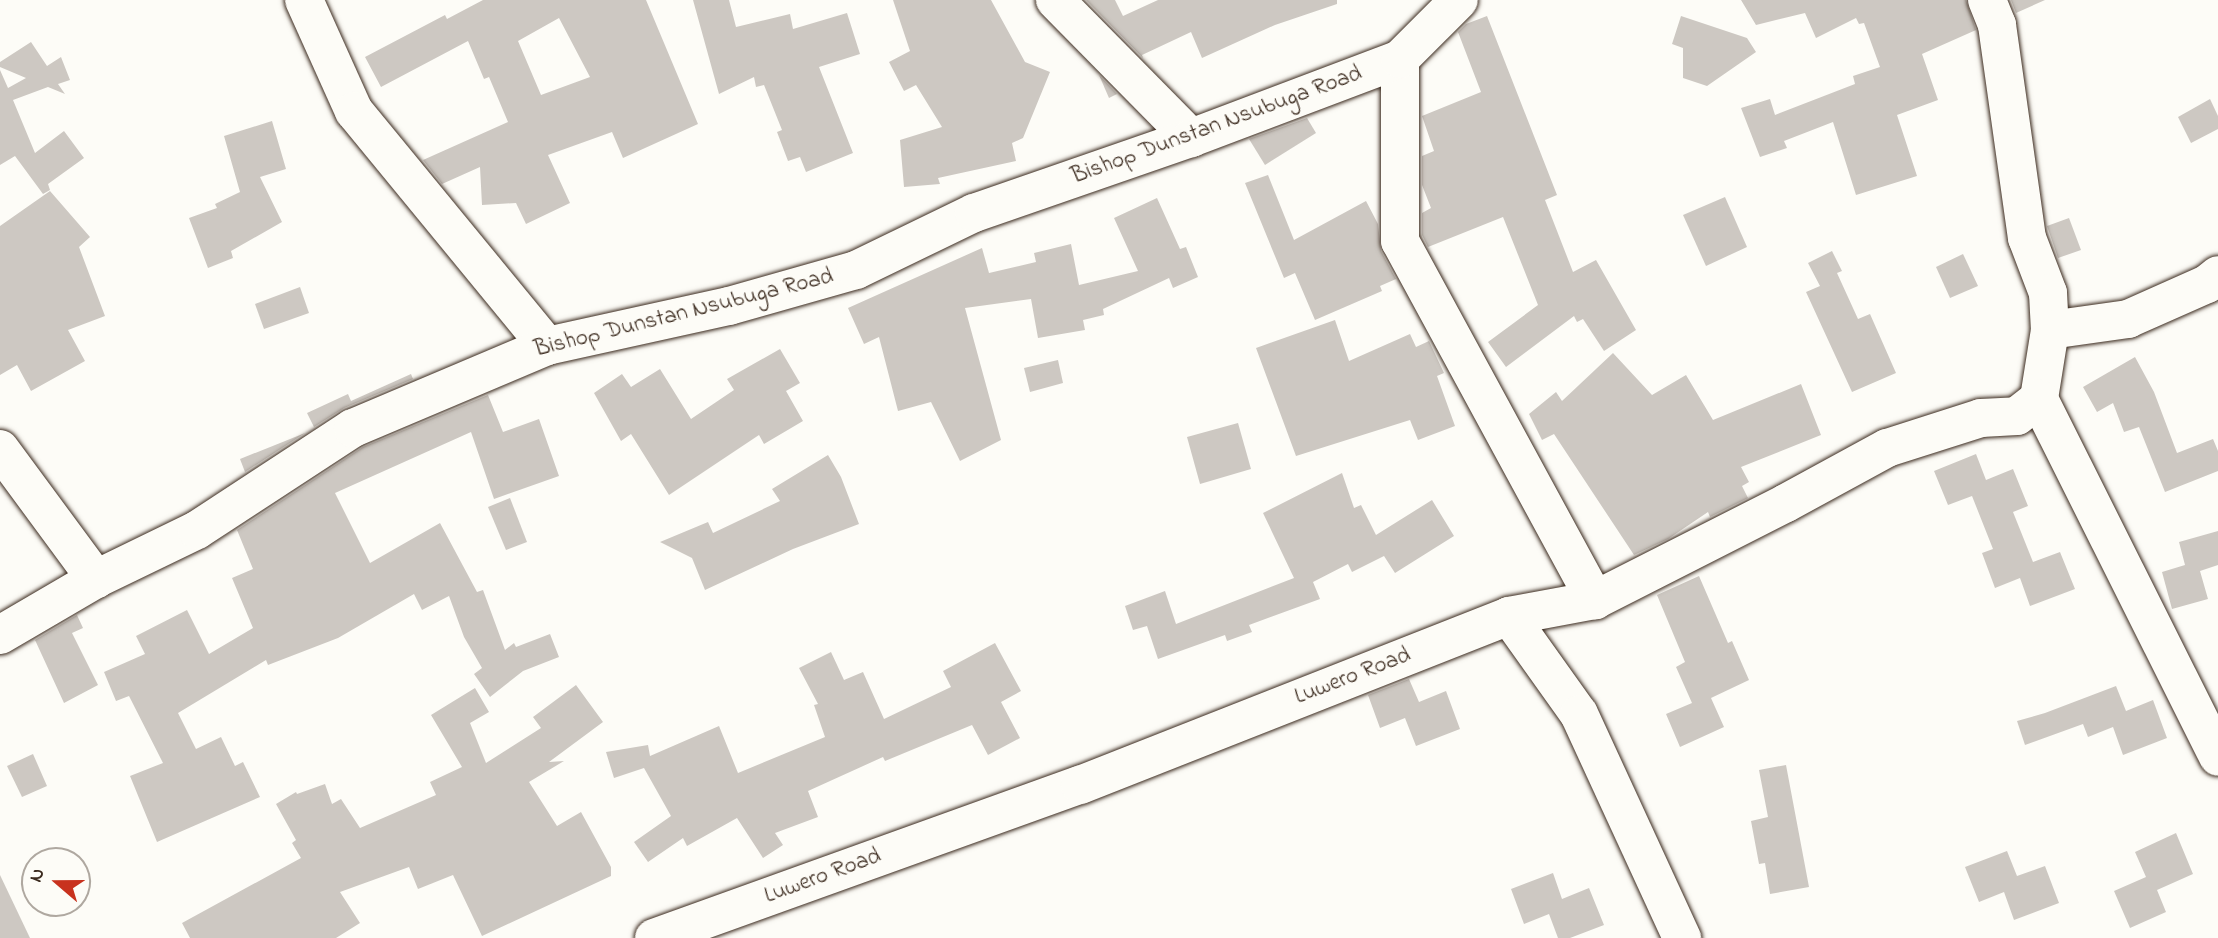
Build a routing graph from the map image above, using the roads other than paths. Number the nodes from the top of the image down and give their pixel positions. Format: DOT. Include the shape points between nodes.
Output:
graph roads {
  1 [pos="304,0"];
  2 [pos="1055,0"];
  3 [pos="1459,0"];
  4 [pos="1987,0"];
  5 [pos="1400,59"];
  6 [pos="1191,138"];
  7 [pos="2218,275"];
  8 [pos="2050,330"];
  9 [pos="547,346"];
  10 [pos="2039,399"];
  11 [pos="0,449"];
  12 [pos="96,579"];
  13 [pos="1595,600"];
  14 [pos="1509,616"];
  15 [pos="0,635"];
  16 [pos="2218,757"];
  17 [pos="654,938"];
  18 [pos="1682,938"];
  1 -- 9 [label="street" via="354,111"];
  2 -- 6 [label="street"];
  3 -- 5 [label="street, Bishop Dunstan Nsubuga Road"];
  4 -- 8 [label="street" via="1997,25 2027,238 2048,293"];
  5 -- 6 [label="street, Bishop Dunstan Nsubuga Road"];
  5 -- 13 [label="street" via="1401,241"];
  6 -- 9 [label="street, Bishop Dunstan Nsubuga Road" via="974,214 856,270 729,306"];
  7 -- 8 [label="street" via="2128,319"];
  8 -- 10 [label="street"];
  9 -- 12 [label="street, Bishop Dunstan Nsubuga Road" via="353,428 197,530"];
  10 -- 13 [label="street, Luwero Road" via="2017,416 1981,418 1887,448"];
  10 -- 16 [label="street"];
  11 -- 12 [label="street"];
  12 -- 15 [label="street, Bishop Dunstan Nsubuga Road"];
  13 -- 14 [label="street, Luwero Road"];
  14 -- 17 [label="street, Luwero Road" via="1080,785"];
  14 -- 18 [label="street" via="1579,714"];
}
